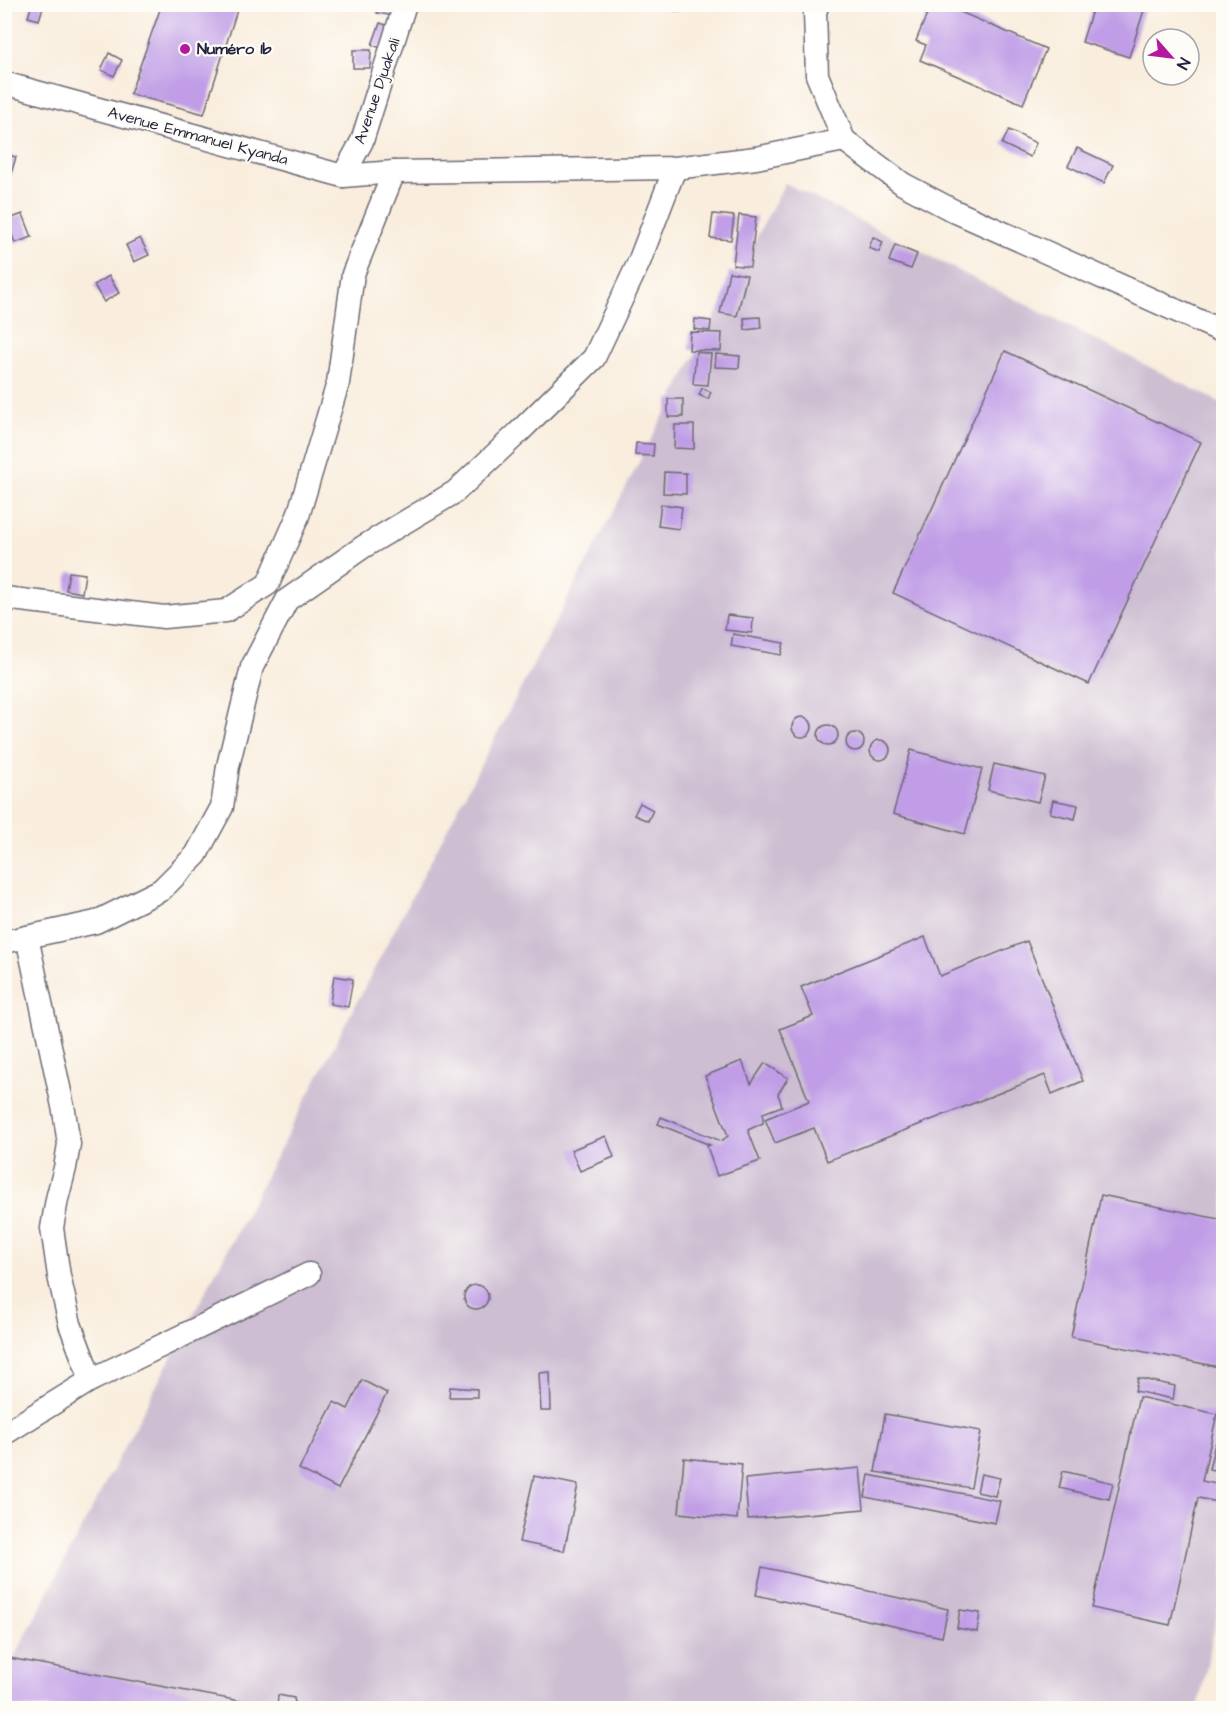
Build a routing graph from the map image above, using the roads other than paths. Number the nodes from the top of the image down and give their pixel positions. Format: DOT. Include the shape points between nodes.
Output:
graph roads {
  1 [pos="405,4"];
  2 [pos="818,4"];
  3 [pos="4,83"];
  4 [pos="844,140"];
  5 [pos="675,168"];
  6 [pos="394,172"];
  7 [pos="343,176"];
  8 [pos="1224,332"];
  9 [pos="268,584"];
  10 [pos="4,598"];
  11 [pos="287,600"];
  12 [pos="27,937"];
  13 [pos="4,942"];
  14 [pos="309,1274"];
  15 [pos="91,1380"];
  16 [pos="4,1434"];
  1 -- 7 [label="street, Avenue Djuakali" via="362,141"];
  2 -- 4 [label="street" via="817,75"];
  3 -- 7 [label="street, Avenue Emmanuel Kyanda"];
  4 -- 5 [label="street, Avenue Emmanuel Kyanda" via="756,158"];
  4 -- 8 [label="street" via="903,184 954,211"];
  5 -- 6 [label="street, Avenue Emmanuel Kyanda"];
  5 -- 11 [label="street" via="639,262 594,358 455,492"];
  6 -- 7 [label="street, Avenue Emmanuel Kyanda"];
  6 -- 9 [label="street" via="353,274 338,382 298,516"];
  9 -- 10 [label="street" via="226,611 164,617"];
  9 -- 11 [label="street"];
  11 -- 12 [label="street" via="252,667 222,807 196,855 161,890 96,922"];
  12 -- 13 [label="street"];
  12 -- 15 [label="street" via="69,1144 52,1227 59,1276 70,1324"];
  14 -- 15 [label="street"];
  15 -- 16 [label="street"];
}
